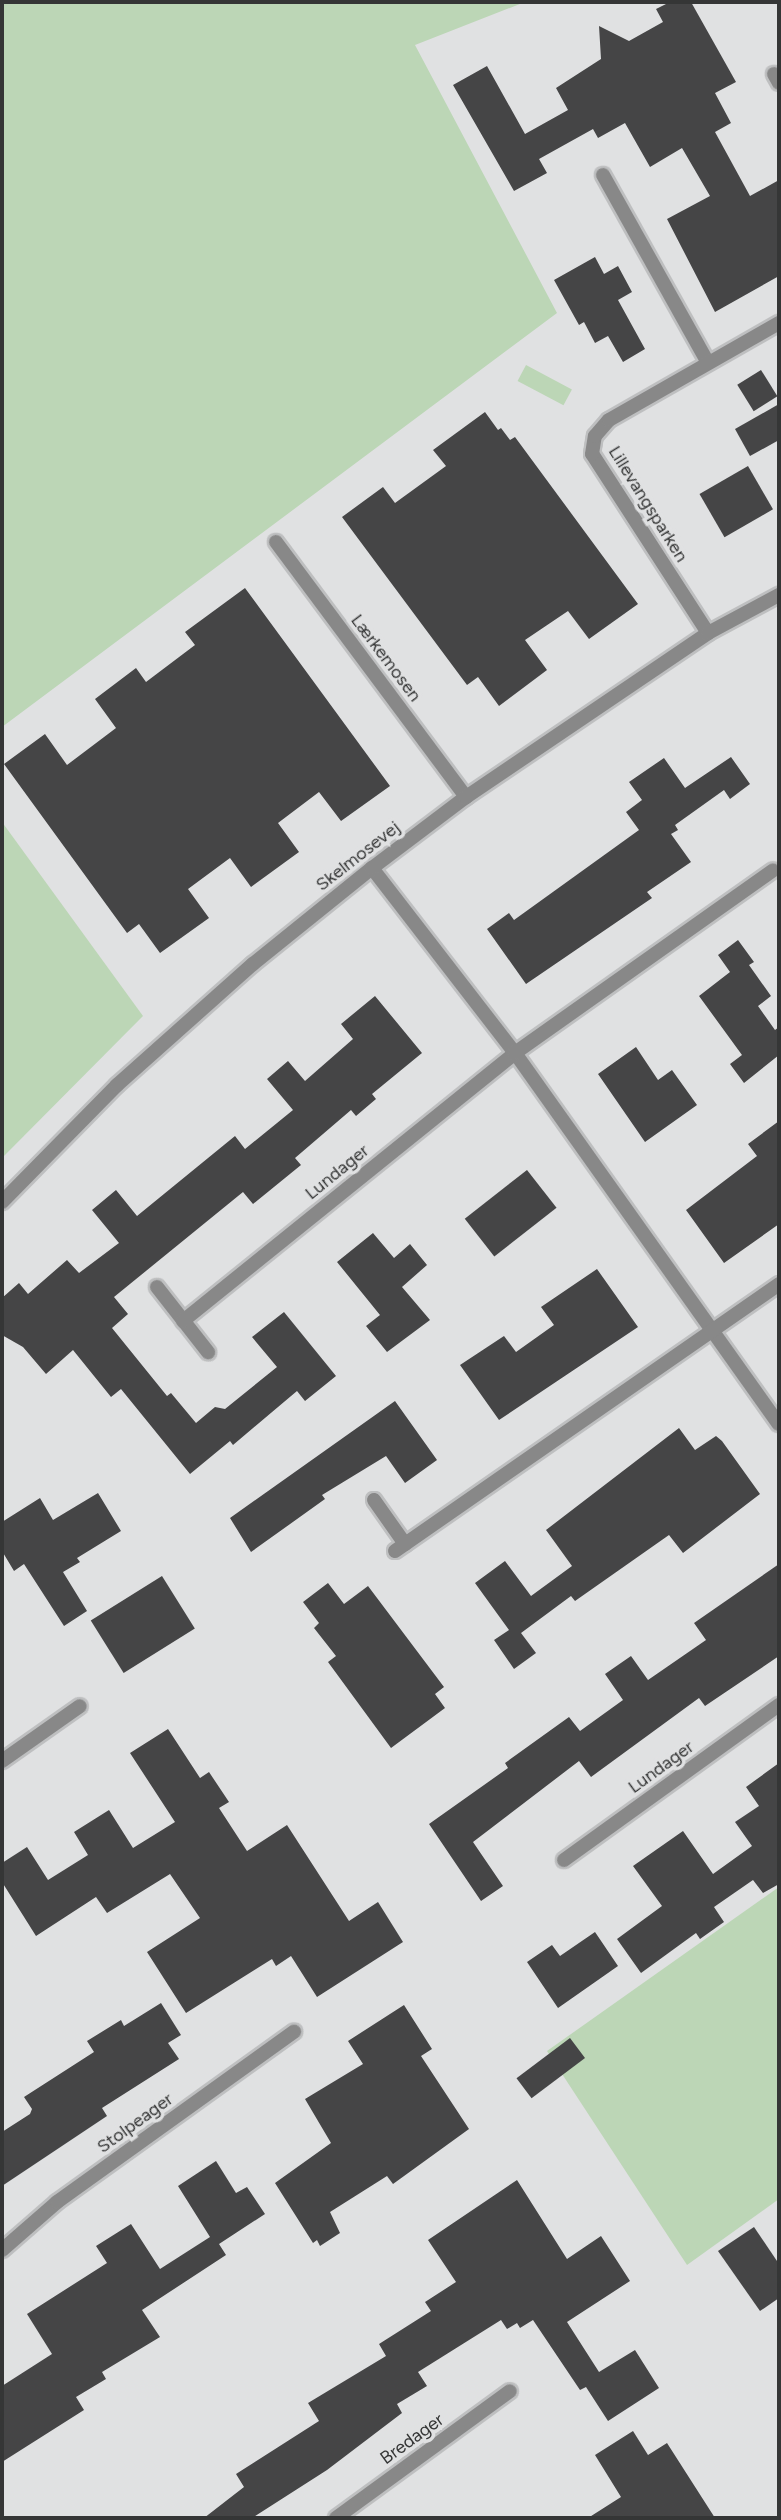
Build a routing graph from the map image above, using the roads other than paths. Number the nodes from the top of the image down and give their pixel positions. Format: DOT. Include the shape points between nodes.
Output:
graph roads {
  1 [pos="603,176"];
  2 [pos="779,323"];
  3 [pos="708,363"];
  4 [pos="276,542"];
  5 [pos="779,595"];
  6 [pos="708,633"];
  7 [pos="466,797"];
  8 [pos="372,868"];
  9 [pos="773,870"];
  10 [pos="515,1052"];
  11 [pos="2,1202"];
  12 [pos="779,1284"];
  13 [pos="157,1287"];
  14 [pos="183,1321"];
  15 [pos="713,1331"];
  16 [pos="208,1352"];
  17 [pos="779,1424"];
  18 [pos="373,1500"];
  19 [pos="779,1705"];
  20 [pos="79,1706"];
  21 [pos="2,1761"];
  22 [pos="564,1860"];
  23 [pos="294,2032"];
  24 [pos="2,2250"];
  25 [pos="510,2391"];
  26 [pos="336,2518"];
  1 -- 3 [label="street"];
  2 -- 3 [label="street, Lillevangsparken"];
  3 -- 6 [label="street, Lillevangsparken" via="609,420 595,436 592,454"];
  4 -- 7 [label="street, Lærkemosen"];
  5 -- 6 [label="street, Skelmosevej"];
  6 -- 7 [label="street, Skelmosevej"];
  7 -- 8 [label="street, Skelmosevej"];
  8 -- 10 [label="street"];
  8 -- 11 [label="street, Skelmosevej" via="253,964 117,1085"];
  9 -- 10 [label="street, Lundager"];
  10 -- 14 [label="street, Lundager"];
  10 -- 15 [label="street"];
  12 -- 15 [label="street"];
  13 -- 14 [label="street"];
  14 -- 16 [label="street"];
  15 -- 17 [label="street"];
  15 -- 18 [label="street" via="400,1548"];
  19 -- 22 [label="street, Lundager"];
  20 -- 21 [label="street"];
  23 -- 24 [label="street, Stolpeager" via="57,2202"];
  25 -- 26 [label="street, Bredager"];
}
